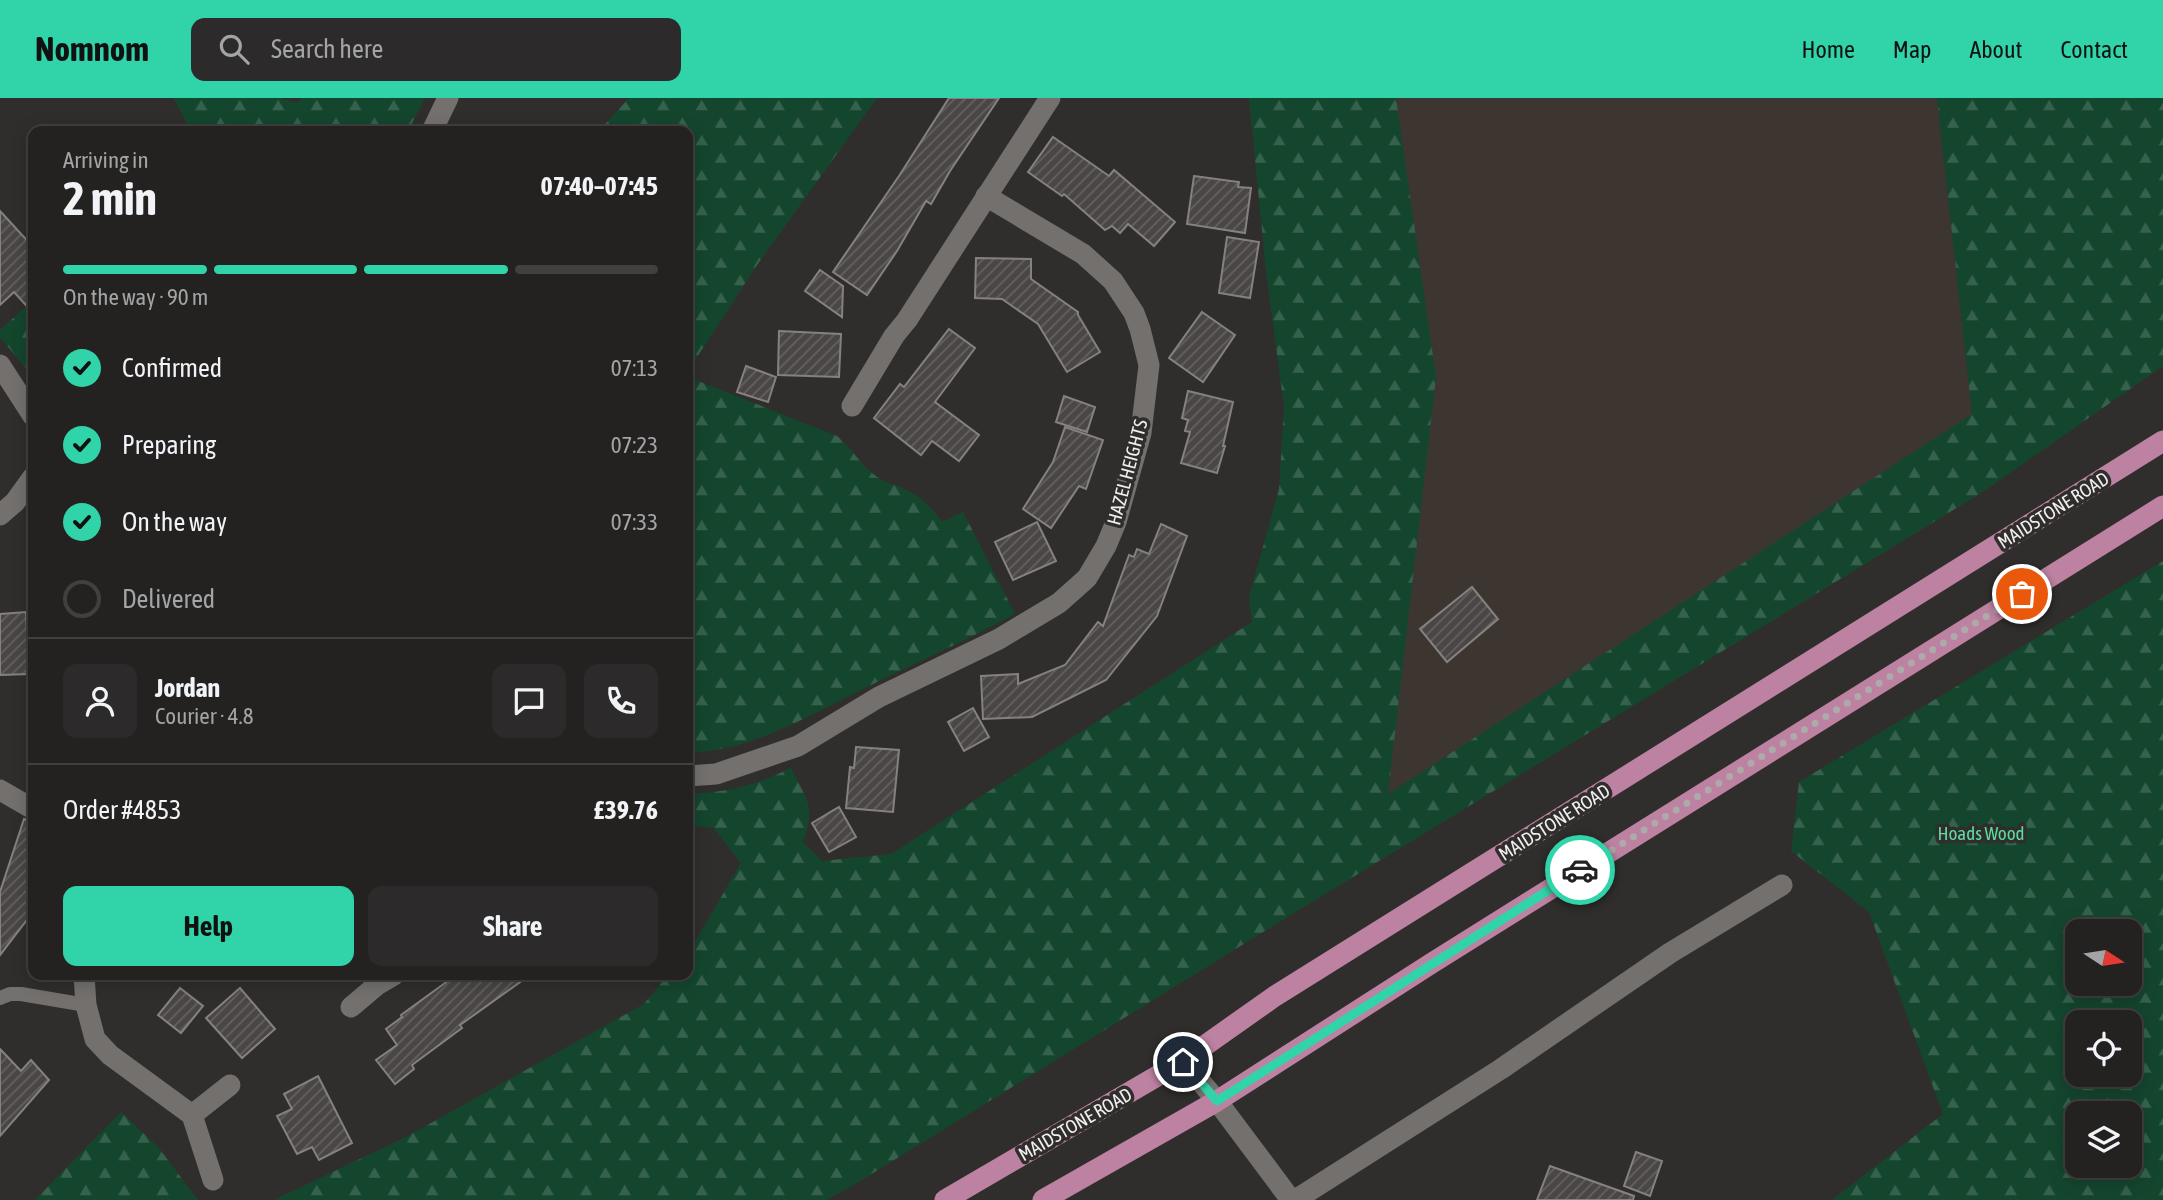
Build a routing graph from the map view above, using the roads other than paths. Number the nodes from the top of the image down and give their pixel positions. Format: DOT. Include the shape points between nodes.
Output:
graph roads {
  1 [pos="448,98"];
  2 [pos="1050,98"];
  3 [pos="434,126"];
  4 [pos="986,196"];
  5 [pos="0,365"];
  6 [pos="852,406"];
  7 [pos="28,408"];
  8 [pos="2163,441"];
  9 [pos="28,484"];
  10 [pos="2163,506"];
  11 [pos="0,515"];
  12 [pos="693,776"];
  13 [pos="0,790"];
  14 [pos="28,807"];
  15 [pos="1782,885"];
  16 [pos="84,980"];
  17 [pos="386,980"];
  18 [pos="0,998"];
  19 [pos="86,1005"];
  20 [pos="351,1007"];
  21 [pos="1183,1062"];
  22 [pos="230,1085"];
  23 [pos="1217,1101"];
  24 [pos="192,1115"];
  25 [pos="214,1180"];
  26 [pos="945,1200"];
  27 [pos="1043,1200"];
  28 [pos="1293,1200"];
  1 -- 3 [label="street"];
  2 -- 4 [label="street"];
  4 -- 6 [label="street"];
  4 -- 12 [label="street, HAZEL HEIGHTS" via="1083,254 1113,281 1140,329 1149,365 1141,433 1106,545 1087,578 1059,603 999,639 878,697 798,746 716,774"];
  5 -- 7 [label="street"];
  8 -- 21 [label="main road, MAIDSTONE ROAD" via="1275,996"];
  9 -- 11 [label="street"];
  10 -- 23 [label="main road"];
  13 -- 14 [label="street"];
  15 -- 28 [label="street"];
  16 -- 19 [label="street"];
  17 -- 20 [label="street"];
  18 -- 19 [label="lane" via="21,994"];
  19 -- 24 [label="street" via="95,1039 110,1055"];
  21 -- 23 [label="street"];
  21 -- 26 [label="main road, MAIDSTONE ROAD"];
  22 -- 24 [label="street"];
  23 -- 27 [label="main road"];
  23 -- 28 [label="street"];
  24 -- 25 [label="street"];
}
